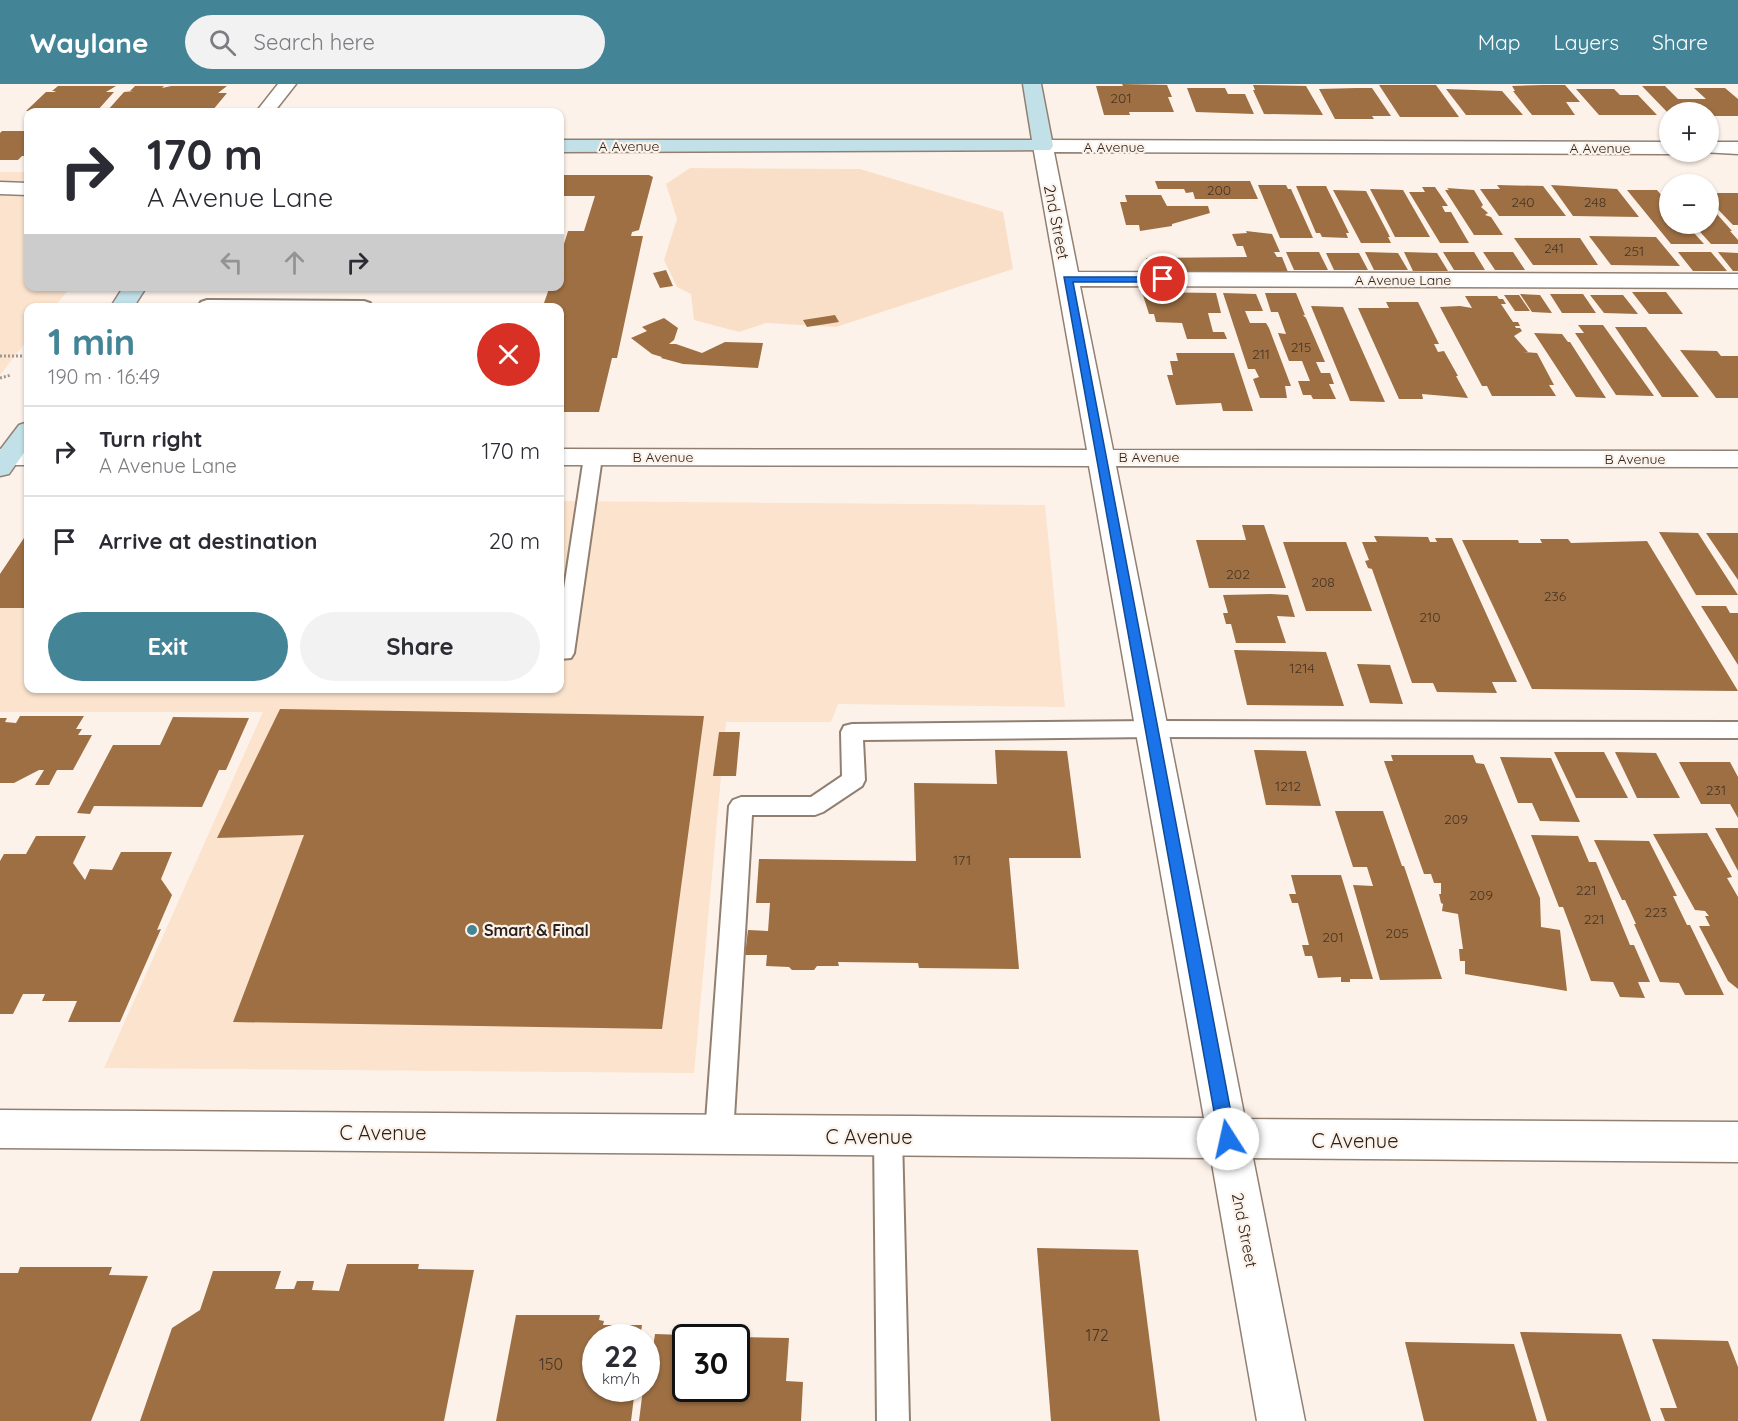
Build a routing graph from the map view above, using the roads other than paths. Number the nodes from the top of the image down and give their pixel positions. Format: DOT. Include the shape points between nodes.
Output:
graph roads {
  1 [pos="287,84"];
  2 [pos="1032,84"];
  3 [pos="268,108"];
  4 [pos="564,146"];
  5 [pos="1043,146"];
  6 [pos="1659,148"];
  7 [pos="1719,148"];
  8 [pos="1738,148"];
  9 [pos="0,188"];
  10 [pos="24,189"];
  11 [pos="1068,279"];
  12 [pos="1738,281"];
  13 [pos="24,436"];
  14 [pos="1101,456"];
  15 [pos="564,457"];
  16 [pos="594,457"];
  17 [pos="1738,459"];
  18 [pos="9,460"];
  19 [pos="564,653"];
  20 [pos="1152,729"];
  21 [pos="1738,730"];
  22 [pos="0,1129"];
  23 [pos="719,1135"];
  24 [pos="888,1136"];
  25 [pos="1228,1139"];
  26 [pos="1738,1142"];
  27 [pos="893,1421"];
  28 [pos="1281,1421"];
  1 -- 3 [label="street"];
  2 -- 5 [label="main road, 2nd Street"];
  4 -- 5 [label="main road, A Avenue"];
  5 -- 6 [label="street, A Avenue"];
  5 -- 11 [label="street, 2nd Street"];
  7 -- 8 [label="street"];
  9 -- 10 [label="street"];
  11 -- 12 [label="street, A Avenue Lane"];
  11 -- 14 [label="street, 2nd Street"];
  13 -- 18 [label="main road"];
  14 -- 16 [label="street, B Avenue"];
  14 -- 17 [label="street, B Avenue"];
  14 -- 20 [label="street, 2nd Street"];
  15 -- 16 [label="street, B Avenue"];
  16 -- 19 [label="lane"];
  20 -- 21 [label="lane"];
  20 -- 23 [label="lane" via="852,732 854,780 815,806 741,806"];
  20 -- 25 [label="street, 2nd Street"];
  22 -- 23 [label="street, C Avenue"];
  23 -- 24 [label="street, C Avenue"];
  24 -- 25 [label="street, C Avenue"];
  24 -- 27 [label="lane"];
  25 -- 26 [label="street, C Avenue"];
  25 -- 28 [label="street, 2nd Street"];
}
